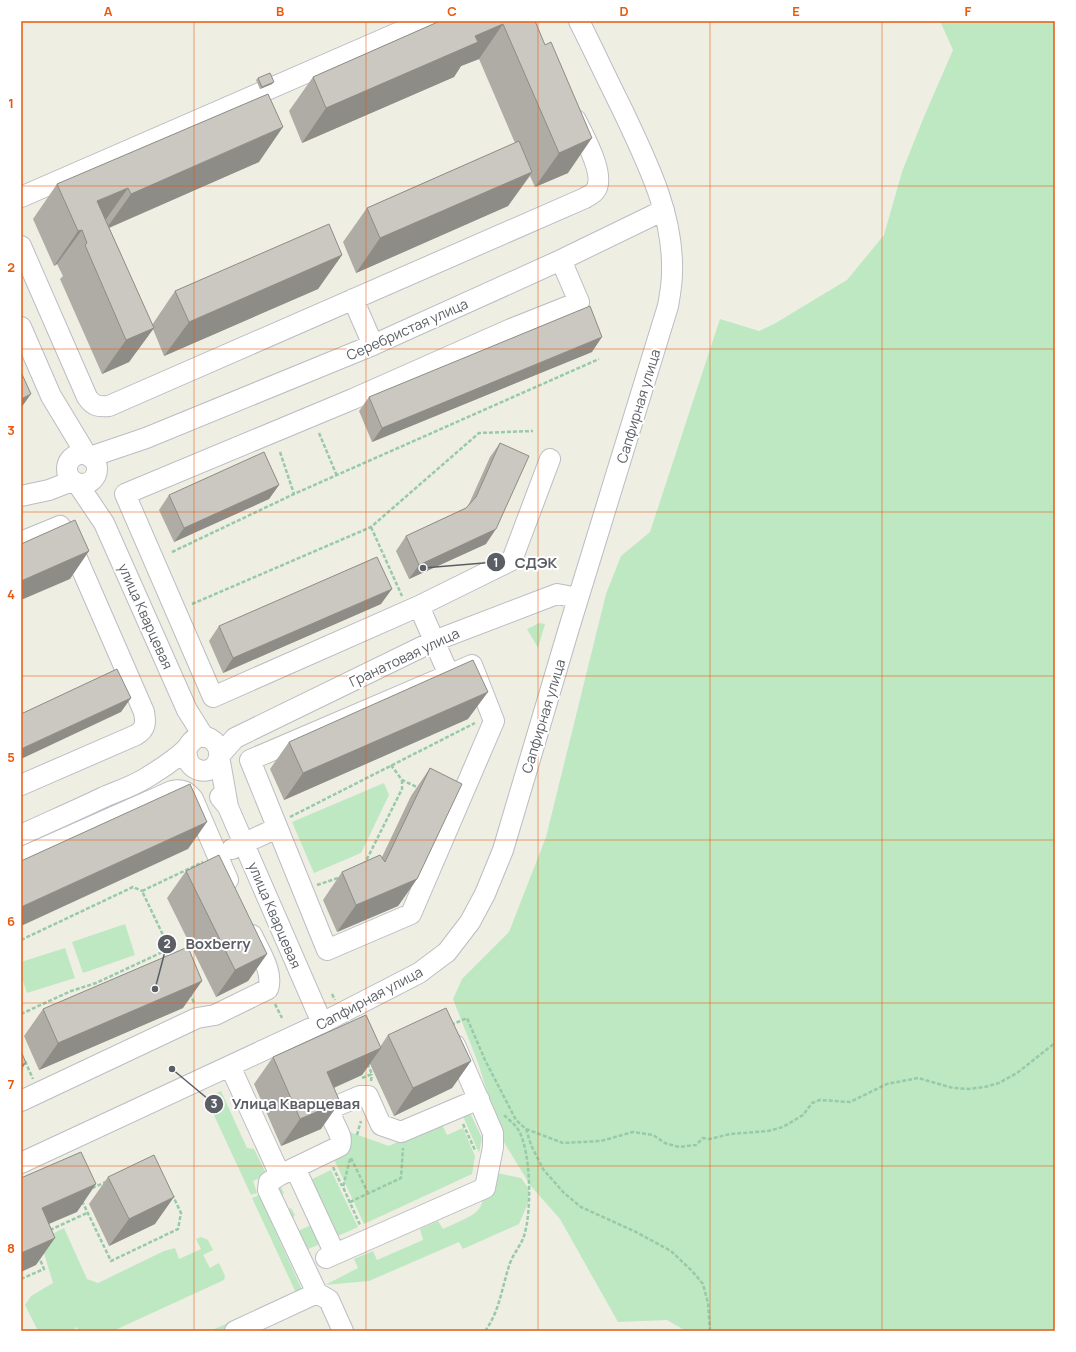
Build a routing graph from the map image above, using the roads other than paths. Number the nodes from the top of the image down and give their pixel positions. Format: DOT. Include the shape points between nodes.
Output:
graph roads {
  1 [pos="425,21"];
  2 [pos="579,21"];
  3 [pos="568,100"];
  4 [pos="21,197"];
  5 [pos="664,210"];
  6 [pos="21,246"];
  7 [pos="561,260"];
  8 [pos="353,299"];
  9 [pos="21,327"];
  10 [pos="373,345"];
  11 [pos="550,459"];
  12 [pos="82,469"];
  13 [pos="21,495"];
  14 [pos="21,542"];
  15 [pos="578,598"];
  16 [pos="411,602"];
  17 [pos="434,641"];
  18 [pos="449,675"];
  19 [pos="235,738"];
  20 [pos="197,742"];
  21 [pos="219,756"];
  22 [pos="196,769"];
  23 [pos="145,778"];
  24 [pos="21,785"];
  25 [pos="228,808"];
  26 [pos="276,826"];
  27 [pos="21,835"];
  28 [pos="244,844"];
  29 [pos="218,856"];
  30 [pos="21,858"];
  31 [pos="236,899"];
  32 [pos="246,921"];
  33 [pos="322,1023"];
  34 [pos="447,1026"];
  35 [pos="230,1066"];
  36 [pos="479,1099"];
  37 [pos="21,1101"];
  38 [pos="21,1162"];
  39 [pos="288,1172"];
  40 [pos="317,1293"];
  41 [pos="256,1327"];
  42 [pos="235,1331"];
  43 [pos="343,1331"];
  1 -- 4 [label="street"];
  2 -- 5 [label="street, Сапфирная улица" via="646,159"];
  3 -- 8 [label="street" via="596,165 599,179 596,190 585,198"];
  5 -- 7 [label="street, Серебристая улица"];
  5 -- 15 [label="street, Сапфирная улица" via="671,247 672,274 668,306"];
  6 -- 8 [label="street" via="87,397 92,404 99,407 109,406"];
  7 -- 10 [label="street, Серебристая улица"];
  7 -- 16 [label="street" via="579,302 125,494 213,698"];
  8 -- 10 [label="street"];
  9 -- 12 [label="street"];
  10 -- 12 [label="street, Серебристая улица" via="146,438 120,460"];
  11 -- 16 [label="street" via="512,560"];
  12 -- 13 [label="street, Серебристая улица" via="49,490"];
  12 -- 20 [label="street, улица Кварцевая" via="187,710"];
  14 -- 24 [label="street" via="60,526 66,533 144,712 146,724 136,735"];
  15 -- 17 [label="street, Гранатовая улица" via="557,594"];
  15 -- 33 [label="street, Сапфирная улица" via="503,850 486,894 470,922 447,952 419,973"];
  16 -- 17 [label="street"];
  17 -- 18 [label="street"];
  17 -- 19 [label="street, Гранатовая улица"];
  18 -- 26 [label="street" via="250,760"];
  18 -- 26 [label="street" via="472,665 494,721 411,914 327,950"];
  19 -- 20 [label="street, Гранатовая улица"];
  19 -- 21 [label="street, Гранатовая улица"];
  20 -- 21 [label="street" via="217,746"];
  20 -- 22 [label="street" via="187,760"];
  20 -- 23 [label="street"];
  21 -- 22 [label="street" via="214,766 204,770"];
  21 -- 25 [label="street"];
  22 -- 23 [label="street"];
  22 -- 25 [label="street"];
  23 -- 27 [label="street"];
  25 -- 28 [label="street, улица Кварцевая"];
  26 -- 28 [label="street"];
  28 -- 29 [label="street"];
  28 -- 33 [label="street, улица Кварцевая"];
  29 -- 30 [label="street" via="193,799 188,792 180,790 172,791"];
  29 -- 31 [label="street"];
  32 -- 37 [label="street" via="271,981 268,990 215,1015 197,1018"];
  33 -- 35 [label="street, Сапфирная улица"];
  34 -- 36 [label="street"];
  35 -- 38 [label="street, Сапфирная улица"];
  35 -- 39 [label="street"];
  36 -- 39 [label="street" via="403,1131 396,1131 381,1125 368,1098 360,1096 332,1108 332,1117 350,1148 340,1146"];
  36 -- 39 [label="street" via="494,1138 485,1188 330,1256"];
  39 -- 40 [label="street" via="268,1182 268,1190"];
  40 -- 41 [label="street"];
  40 -- 43 [label="street" via="329,1300"];
  41 -- 42 [label="street"];
}
